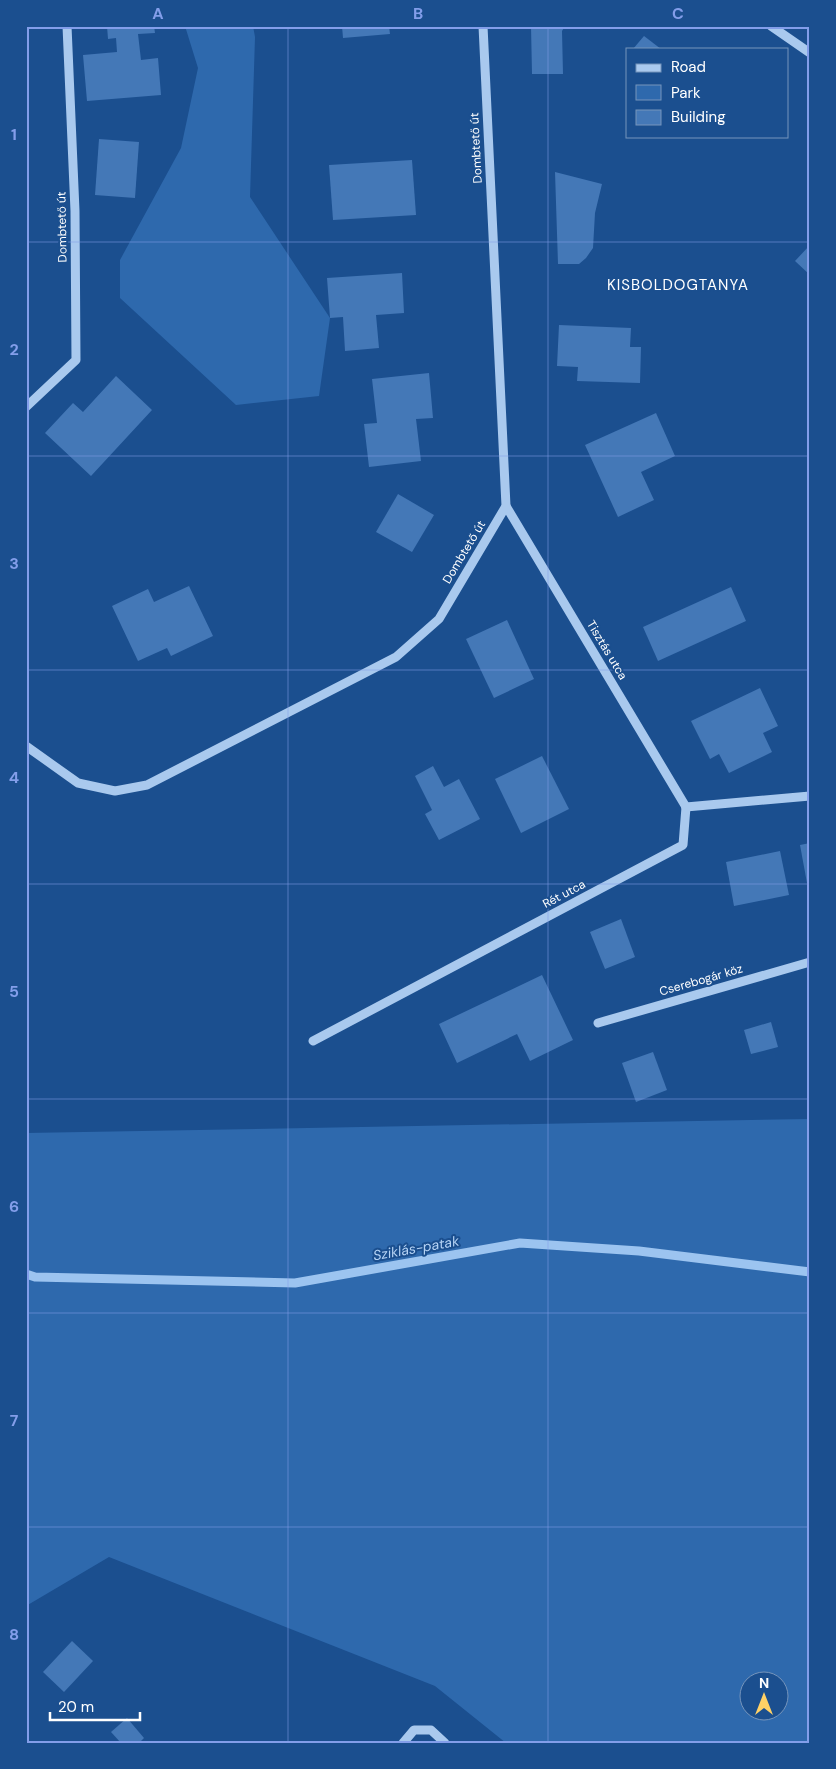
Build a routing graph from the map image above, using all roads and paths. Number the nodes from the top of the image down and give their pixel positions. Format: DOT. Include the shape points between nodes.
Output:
graph roads {
  1 [pos="67,26"];
  2 [pos="482,26"];
  3 [pos="771,26"];
  4 [pos="810,53"];
  5 [pos="26,407"];
  6 [pos="506,506"];
  7 [pos="26,746"];
  8 [pos="810,796"];
  9 [pos="686,808"];
  10 [pos="810,962"];
  11 [pos="598,1023"];
  12 [pos="313,1041"];
  13 [pos="403,1743"];
  14 [pos="445,1743"];
  1 -- 5 [label="street, Dombtető út" via="75,212 76,360"];
  2 -- 6 [label="street, Dombtető út"];
  3 -- 4 [label="street"];
  6 -- 7 [label="street, Dombtető út" via="439,619 396,657 147,785 116,790 78,782"];
  6 -- 9 [label="street, Tisztás utca"];
  8 -- 9 [label="street"];
  9 -- 12 [label="street, Rét utca" via="683,846"];
  10 -- 11 [label="street, Cserebogár köz"];
  13 -- 14 [label="street" via="414,1730 431,1730"];
}
